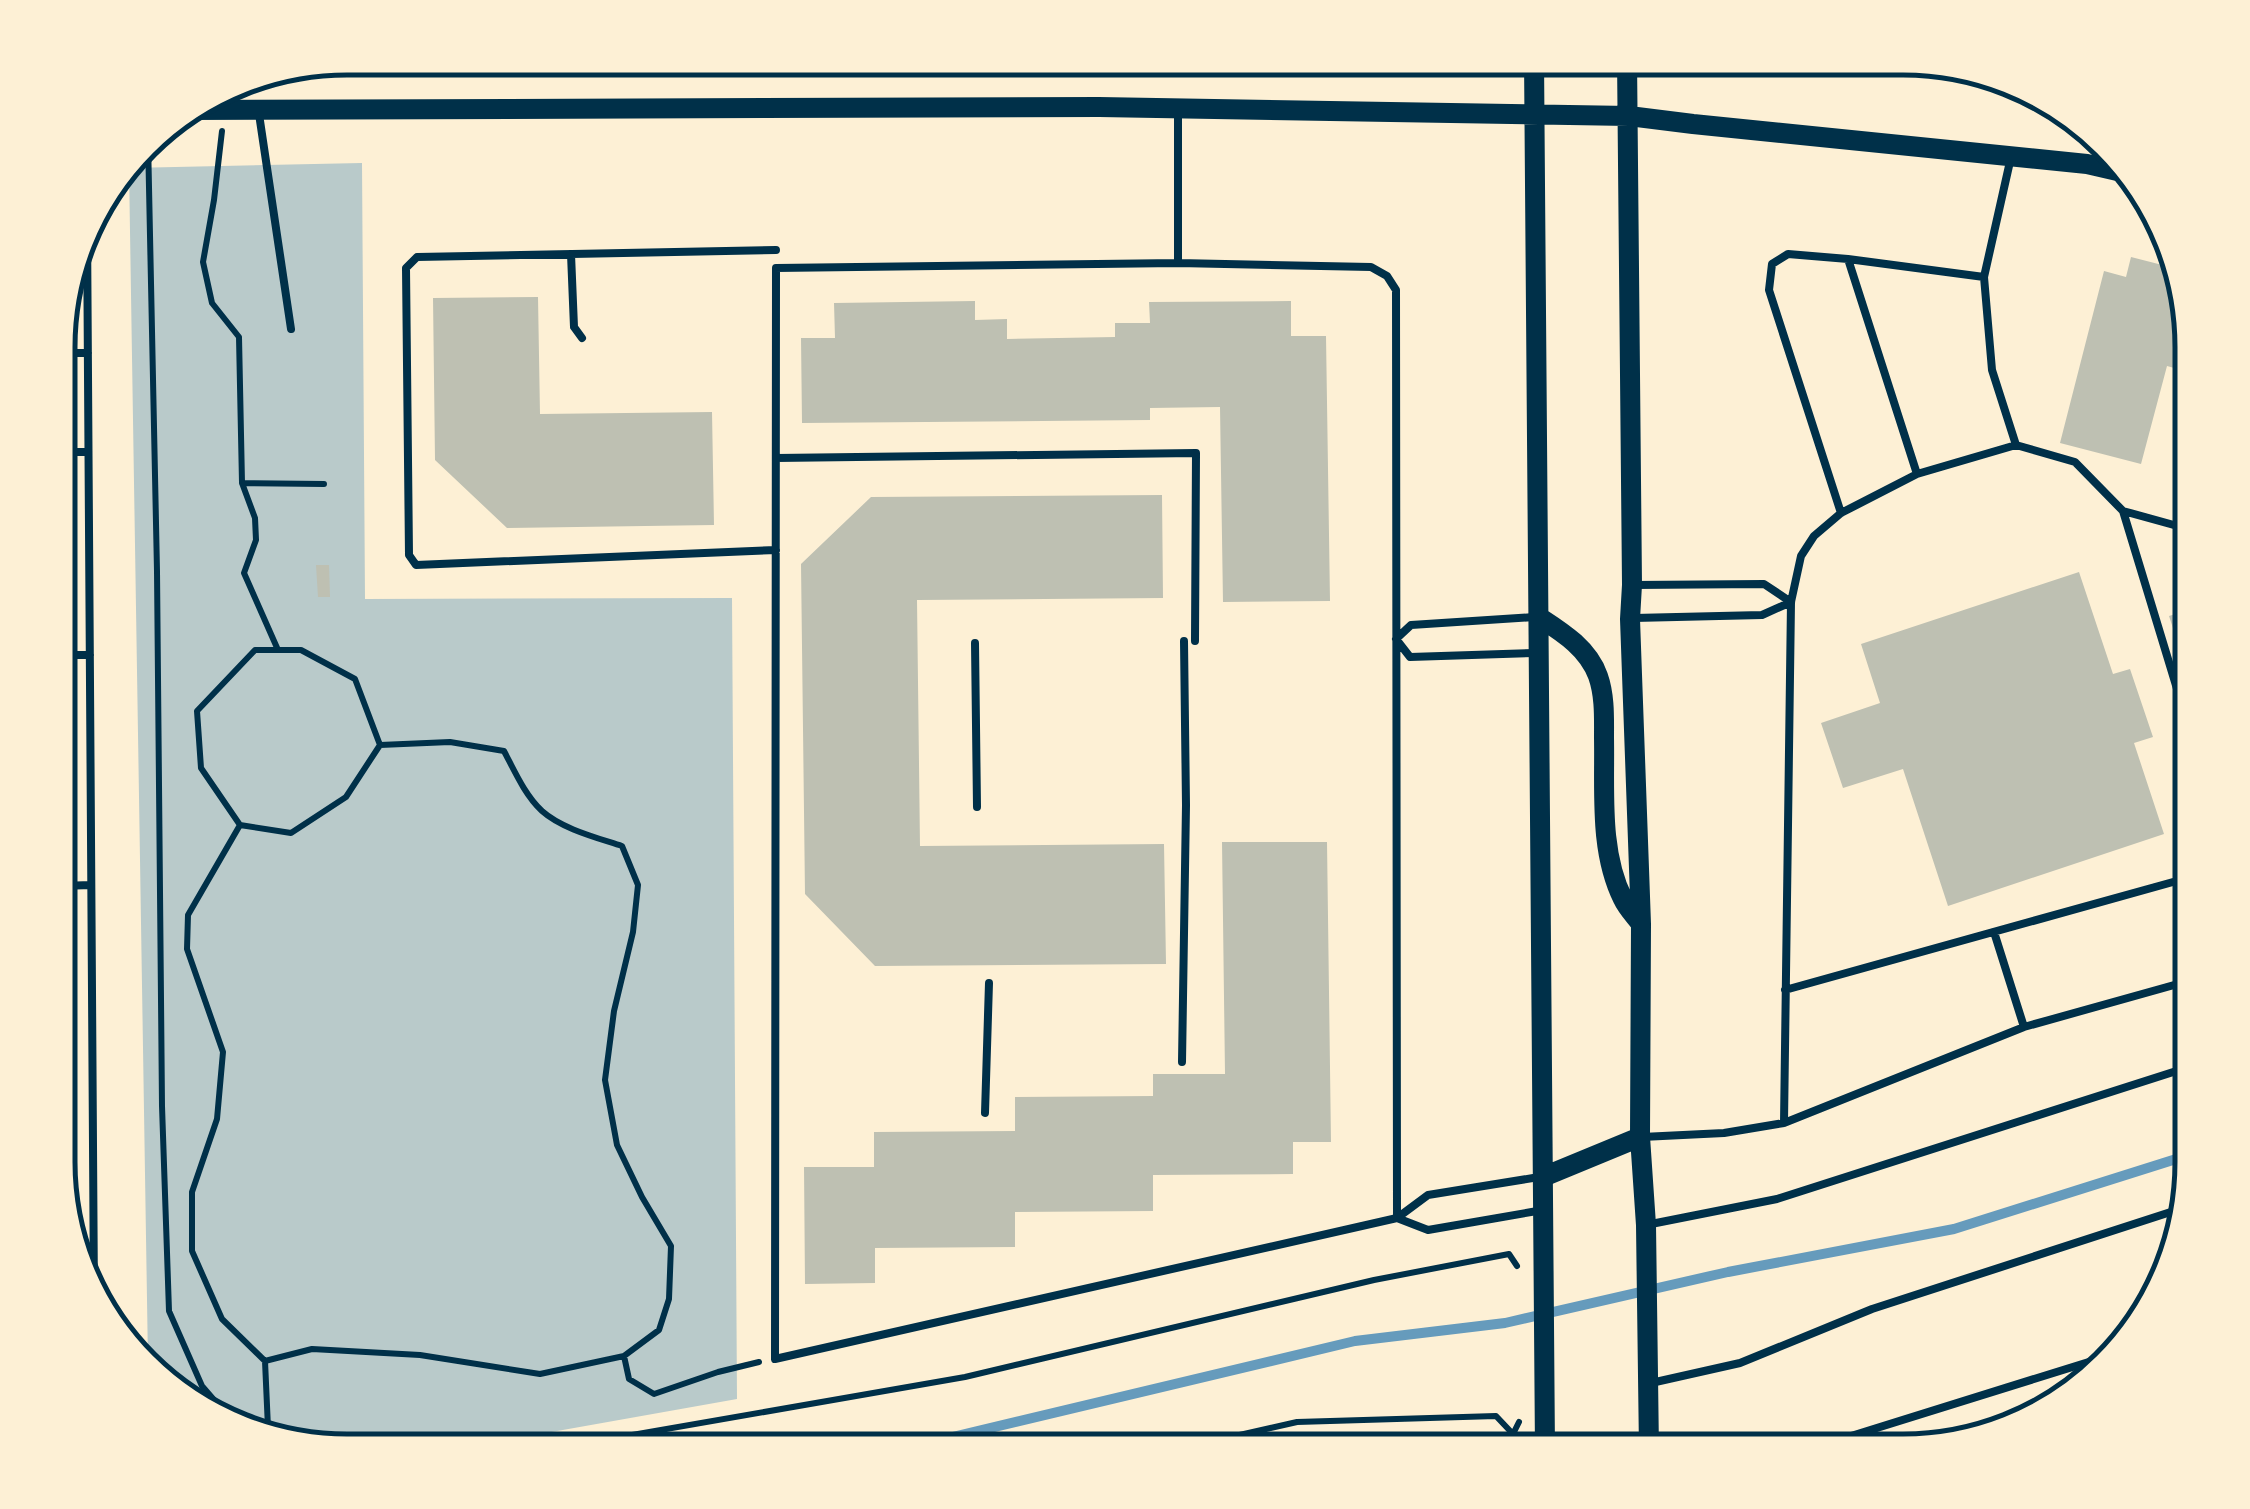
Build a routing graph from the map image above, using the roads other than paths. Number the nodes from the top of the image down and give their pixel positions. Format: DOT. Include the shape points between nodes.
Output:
graph roads {
  1 [pos="1534,75"];
  2 [pos="1627,75"];
  3 [pos="1178,109"];
  4 [pos="213,110"];
  5 [pos="258,110"];
  6 [pos="1535,115"];
  7 [pos="1628,116"];
  8 [pos="2011,156"];
  9 [pos="2109,169"];
  10 [pos="776,250"];
  11 [pos="571,254"];
  12 [pos="1848,259"];
  13 [pos="1178,263"];
  14 [pos="87,265"];
  15 [pos="1984,278"];
  16 [pos="291,328"];
  17 [pos="582,338"];
  18 [pos="75,353"];
  19 [pos="88,353"];
  20 [pos="2016,445"];
  21 [pos="75,452"];
  22 [pos="88,452"];
  23 [pos="776,458"];
  24 [pos="1916,474"];
  25 [pos="2123,510"];
  26 [pos="1841,513"];
  27 [pos="2174,525"];
  28 [pos="776,550"];
  29 [pos="1632,585"];
  30 [pos="1791,602"];
  31 [pos="1539,617"];
  32 [pos="1630,618"];
  33 [pos="1396,640"];
  34 [pos="1184,641"];
  35 [pos="1195,641"];
  36 [pos="975,642"];
  37 [pos="1539,653"];
  38 [pos="90,655"];
  39 [pos="75,656"];
  40 [pos="2174,679"];
  41 [pos="977,807"];
  42 [pos="2173,882"];
  43 [pos="91,885"];
  44 [pos="75,886"];
  45 [pos="1642,924"];
  46 [pos="1994,932"];
  47 [pos="989,984"];
  48 [pos="2174,985"];
  49 [pos="1785,990"];
  50 [pos="2024,1027"];
  51 [pos="1182,1062"];
  52 [pos="2174,1072"];
  53 [pos="985,1114"];
  54 [pos="1784,1123"];
  55 [pos="1640,1138"];
  56 [pos="1543,1177"];
  57 [pos="1544,1210"];
  58 [pos="2170,1212"];
  59 [pos="1397,1218"];
  60 [pos="1646,1228"];
  61 [pos="94,1260"];
  62 [pos="2086,1363"];
  63 [pos="1648,1376"];
  64 [pos="1546,1433"];
  65 [pos="1648,1433"];
  66 [pos="1861,1433"];
  1 -- 6 [label="main road"];
  2 -- 7 [label="main road"];
  3 -- 5 [label="main road"];
  3 -- 6 [label="main road"];
  3 -- 13 [label="lane"];
  4 -- 5 [label="main road"];
  5 -- 16 [label="lane"];
  6 -- 7 [label="main road"];
  6 -- 31 [label="main road"];
  7 -- 8 [label="main road"];
  7 -- 29 [label="main road"];
  8 -- 9 [label="main road"];
  8 -- 15 [label="lane"];
  10 -- 11 [label="lane"];
  11 -- 17 [label="lane" via="574,327"];
  11 -- 28 [label="lane" via="417,257 406,268 409,555 416,565"];
  12 -- 15 [label="lane"];
  12 -- 24 [label="lane"];
  12 -- 26 [label="lane" via="1788,254 1772,264 1769,290"];
  13 -- 23 [label="lane" via="776,268"];
  13 -- 33 [label="lane" via="1370,267 1396,290"];
  14 -- 19 [label="lane"];
  15 -- 20 [label="lane" via="1992,370"];
  18 -- 19 [label="lane"];
  19 -- 22 [label="lane"];
  20 -- 24 [label="lane"];
  20 -- 25 [label="lane" via="2076,462"];
  21 -- 22 [label="lane"];
  22 -- 38 [label="lane"];
  23 -- 28 [label="lane"];
  23 -- 35 [label="lane" via="1196,453"];
  24 -- 26 [label="lane"];
  25 -- 27 [label="lane"];
  25 -- 40 [label="lane"];
  26 -- 30 [label="lane" via="1801,556"];
  28 -- 59 [label="lane" via="774,1359"];
  29 -- 30 [label="lane" via="1764,584"];
  29 -- 32 [label="main road"];
  30 -- 32 [label="lane" via="1762,615"];
  30 -- 49 [label="lane"];
  31 -- 33 [label="lane" via="1412,625"];
  31 -- 37 [label="main road"];
  31 -- 45 [label="main road" via="1585,653 1598,674 1606,838 1624,902"];
  32 -- 45 [label="main road"];
  33 -- 37 [label="lane" via="1410,657"];
  33 -- 59 [label="lane"];
  34 -- 51 [label="lane"];
  36 -- 41 [label="lane"];
  37 -- 56 [label="main road"];
  38 -- 39 [label="lane"];
  38 -- 43 [label="lane"];
  42 -- 46 [label="lane"];
  43 -- 44 [label="lane"];
  43 -- 61 [label="lane"];
  45 -- 55 [label="main road"];
  46 -- 49 [label="lane"];
  46 -- 50 [label="lane"];
  47 -- 53 [label="lane"];
  48 -- 50 [label="lane"];
  49 -- 54 [label="lane"];
  50 -- 54 [label="lane"];
  52 -- 60 [label="lane" via="1777,1198"];
  54 -- 55 [label="lane"];
  55 -- 56 [label="main road"];
  55 -- 60 [label="main road"];
  56 -- 57 [label="main road"];
  56 -- 59 [label="lane" via="1428,1195"];
  57 -- 59 [label="lane" via="1428,1230"];
  57 -- 64 [label="main road"];
  58 -- 63 [label="lane" via="1872,1309 1740,1363"];
  60 -- 63 [label="main road"];
  62 -- 66 [label="lane"];
  63 -- 65 [label="main road"];
}
